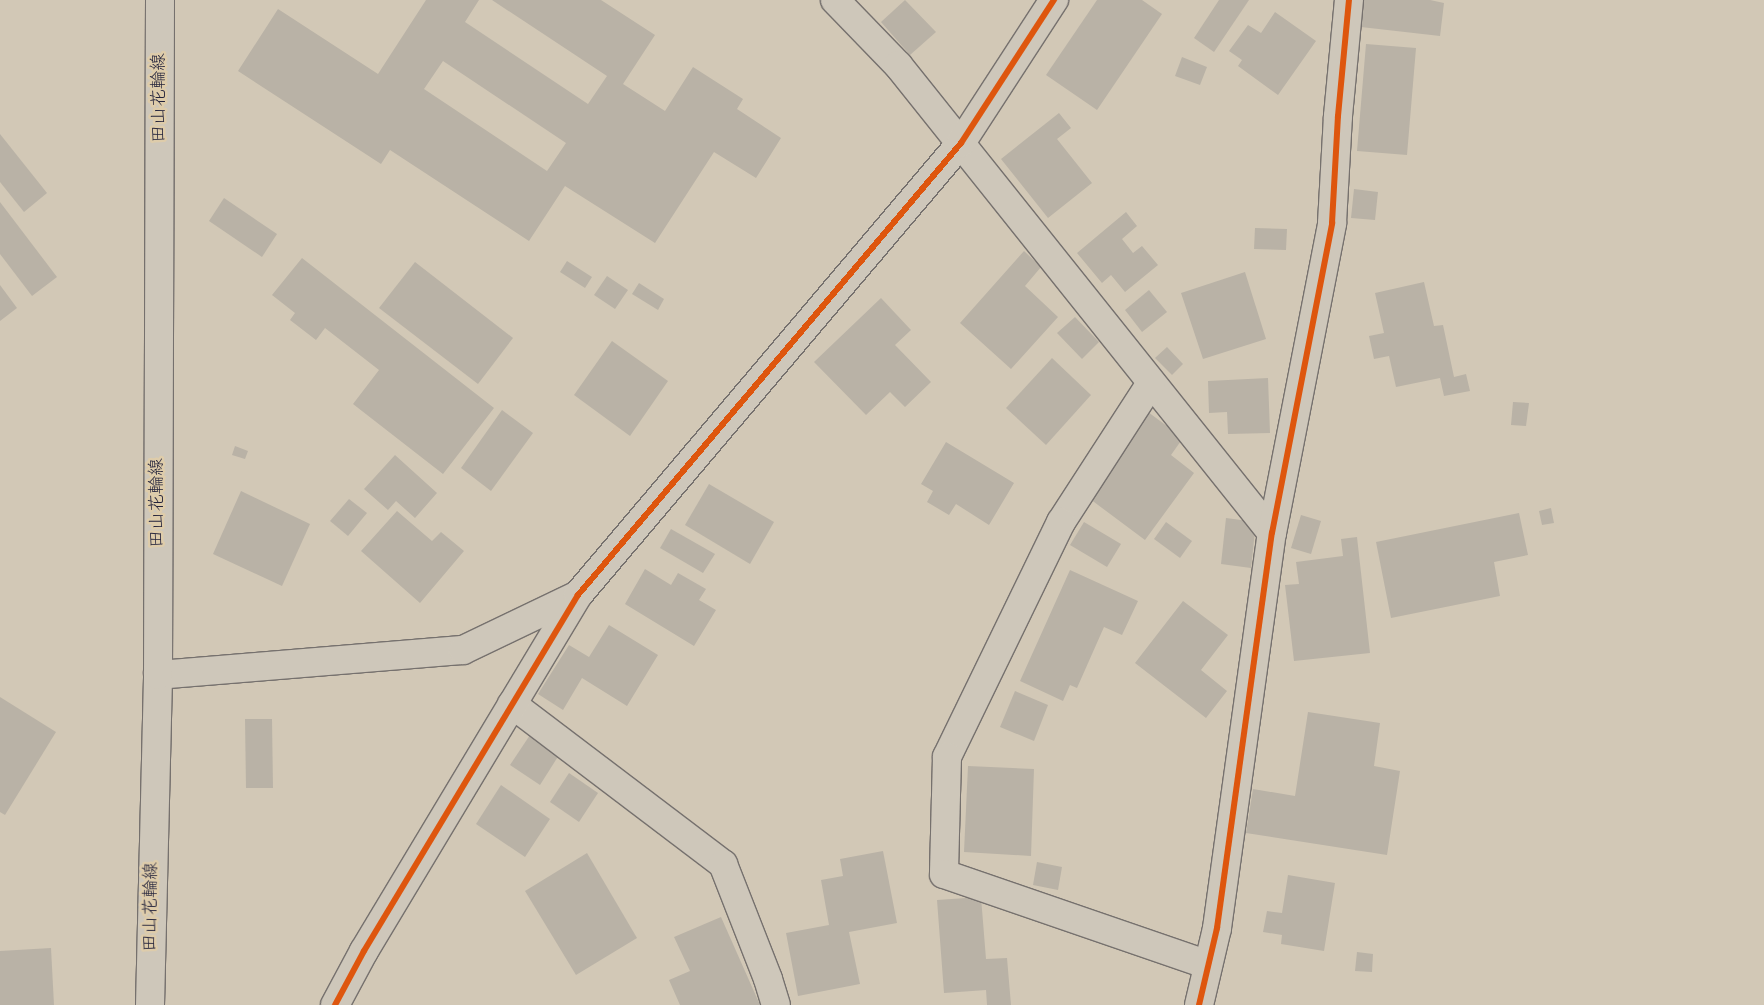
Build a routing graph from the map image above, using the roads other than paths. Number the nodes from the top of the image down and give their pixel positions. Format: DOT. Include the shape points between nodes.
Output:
graph roads {
  1 [pos="160,0"];
  2 [pos="835,0"];
  3 [pos="1054,0"];
  4 [pos="1349,0"];
  5 [pos="961,143"];
  6 [pos="1151,383"];
  7 [pos="1272,533"];
  8 [pos="578,595"];
  9 [pos="158,675"];
  10 [pos="512,704"];
  11 [pos="1208,965"];
  12 [pos="150,1005"];
  13 [pos="335,1005"];
  14 [pos="776,1005"];
  15 [pos="1199,1005"];
  1 -- 9 [label="street, 田山花輪線"];
  2 -- 5 [label="street" via="898,65"];
  3 -- 5 [label="street"];
  4 -- 7 [label="street" via="1332,223"];
  5 -- 6 [label="street"];
  5 -- 8 [label="street"];
  6 -- 7 [label="street"];
  6 -- 11 [label="street" via="1061,522 947,757 944,874"];
  7 -- 11 [label="street" via="1217,928"];
  8 -- 9 [label="street" via="463,650"];
  8 -- 10 [label="street"];
  9 -- 12 [label="street, 田山花輪線"];
  10 -- 13 [label="street"];
  10 -- 14 [label="street" via="723,864"];
  11 -- 15 [label="street"];
}
